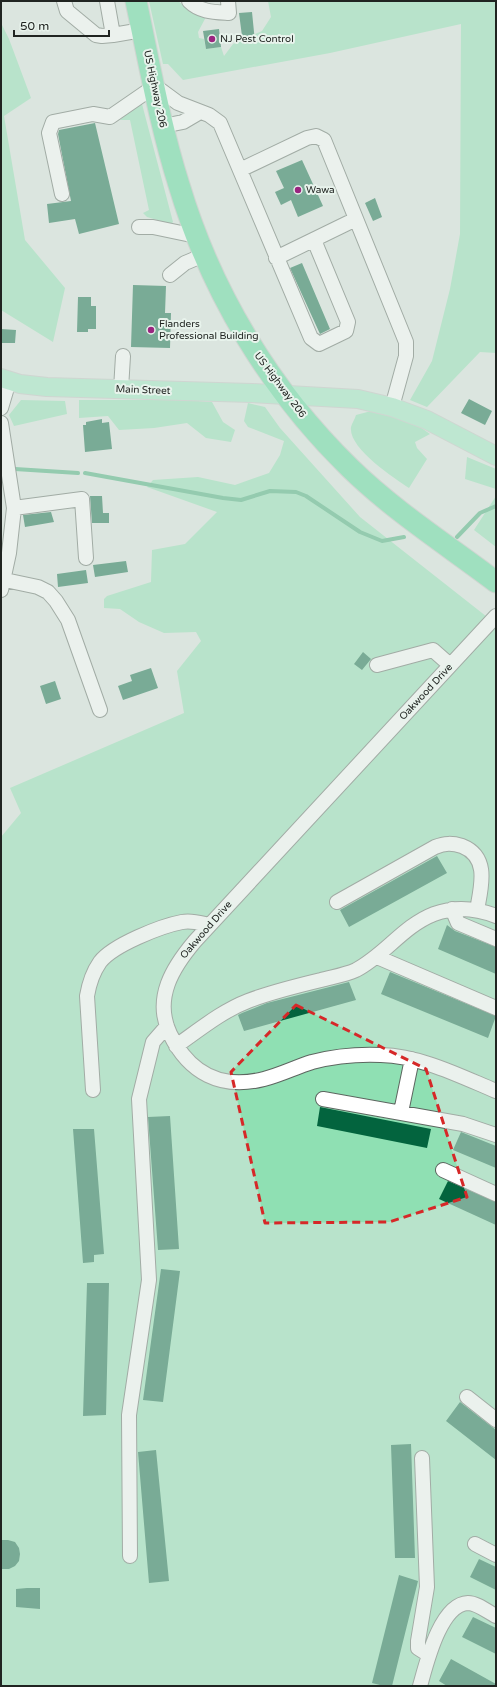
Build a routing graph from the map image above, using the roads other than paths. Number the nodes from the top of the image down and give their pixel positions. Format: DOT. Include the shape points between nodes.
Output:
graph roads {
  1 [pos="64,1"];
  2 [pos="107,1"];
  3 [pos="136,1"];
  4 [pos="189,1"];
  5 [pos="228,1"];
  6 [pos="142,30"];
  7 [pos="113,35"];
  8 [pos="155,86"];
  9 [pos="200,112"];
  10 [pos="163,126"];
  11 [pos="240,170"];
  12 [pos="62,194"];
  13 [pos="356,219"];
  14 [pos="139,227"];
  15 [pos="196,236"];
  16 [pos="314,240"];
  17 [pos="204,255"];
  18 [pos="276,258"];
  19 [pos="170,275"];
  20 [pos="123,356"];
  21 [pos="5,380"];
  22 [pos="121,390"];
  23 [pos="286,395"];
  24 [pos="392,407"];
  25 [pos="1,408"];
  26 [pos="1,423"];
  27 [pos="496,456"];
  28 [pos="14,508"];
  29 [pos="86,558"];
  30 [pos="496,582"];
  31 [pos="3,585"];
  32 [pos="496,616"];
  33 [pos="377,665"];
  34 [pos="450,665"];
  35 [pos="100,710"];
  36 [pos="337,902"];
  37 [pos="452,909"];
  38 [pos="477,910"];
  39 [pos="496,916"];
  40 [pos="209,925"];
  41 [pos="496,939"];
  42 [pos="377,957"];
  43 [pos="496,1008"];
  44 [pos="167,1026"];
  45 [pos="176,1046"];
  46 [pos="412,1059"];
  47 [pos="92,1090"];
  48 [pos="496,1091"];
  49 [pos="323,1099"];
  50 [pos="401,1112"];
  51 [pos="496,1136"];
  52 [pos="443,1170"];
  53 [pos="496,1194"];
  54 [pos="467,1397"];
  55 [pos="496,1420"];
  56 [pos="422,1458"];
  57 [pos="475,1544"];
  58 [pos="496,1555"];
  59 [pos="130,1556"];
  60 [pos="496,1616"];
  61 [pos="430,1655"];
  62 [pos="420,1686"];
  1 -- 7 [label="street" via="67,11 96,35"];
  2 -- 7 [label="street"];
  3 -- 6 [label="highway, US Highway 206"];
  4 -- 5 [label="street" via="203,10 229,13"];
  6 -- 7 [label="street"];
  6 -- 8 [label="highway, US Highway 206"];
  8 -- 9 [label="street" via="178,103"];
  8 -- 10 [label="highway, US Highway 206"];
  8 -- 12 [label="street" via="110,117 93,114 53,122 49,133"];
  9 -- 10 [label="street" via="183,122"];
  9 -- 11 [label="street" via="209,114 220,123"];
  10 -- 15 [label="highway, US Highway 206" via="178,184"];
  11 -- 13 [label="street" via="316,136 326,145"];
  11 -- 18 [label="street"];
  13 -- 16 [label="street"];
  13 -- 24 [label="street" via="406,342 406,356"];
  14 -- 15 [label="street" via="153,227"];
  15 -- 17 [label="highway, US Highway 206"];
  16 -- 18 [label="street"];
  16 -- 18 [label="street" via="348,322 346,331 341,334 319,344 311,338"];
  17 -- 19 [label="street" via="185,263"];
  17 -- 23 [label="highway, US Highway 206" via="241,330"];
  20 -- 22 [label="street"];
  21 -- 22 [label="main road, Main Street" via="47,387"];
  21 -- 25 [label="street"];
  22 -- 23 [label="main road, Main Street"];
  23 -- 24 [label="main road, Main Street" via="358,399"];
  23 -- 30 [label="highway, US Highway 206" via="324,441 363,480 398,510"];
  24 -- 27 [label="main road, Main Street" via="436,425"];
  26 -- 28 [label="street"];
  28 -- 29 [label="street" via="82,499"];
  28 -- 31 [label="street" via="10,553"];
  31 -- 35 [label="street" via="38,587 48,592 59,605 68,620"];
  32 -- 34 [label="street, Oakwood Drive"];
  33 -- 34 [label="street" via="433,650"];
  34 -- 40 [label="street, Oakwood Drive"];
  36 -- 38 [label="street" via="435,847 450,843 466,848 479,861 482,882"];
  37 -- 38 [label="street"];
  37 -- 41 [label="street" via="458,923"];
  37 -- 42 [label="street" via="418,921"];
  38 -- 39 [label="street"];
  40 -- 44 [label="street, Oakwood Drive" via="182,957 168,979 164,1000"];
  40 -- 47 [label="street" via="190,922 167,927 126,942 100,962 89,984 87,996"];
  42 -- 43 [label="street"];
  42 -- 45 [label="street" via="353,971 248,1001 230,1009"];
  44 -- 45 [label="street, Oakwood Drive"];
  44 -- 59 [label="street" via="153,1042 139,1100 149,1280 129,1415"];
  45 -- 46 [label="street, Oakwood Drive" via="202,1073 224,1081 236,1082 265,1079 312,1062 343,1056 383,1055"];
  46 -- 48 [label="street, Oakwood Drive"];
  46 -- 50 [label="street"];
  49 -- 50 [label="street"];
  50 -- 51 [label="street" via="463,1124"];
  52 -- 53 [label="street"];
  54 -- 55 [label="street"];
  56 -- 61 [label="street" via="427,1587 418,1648"];
  57 -- 58 [label="street"];
  60 -- 61 [label="street" via="474,1604 468,1603 457,1607 440,1626"];
  61 -- 62 [label="street"];
}
